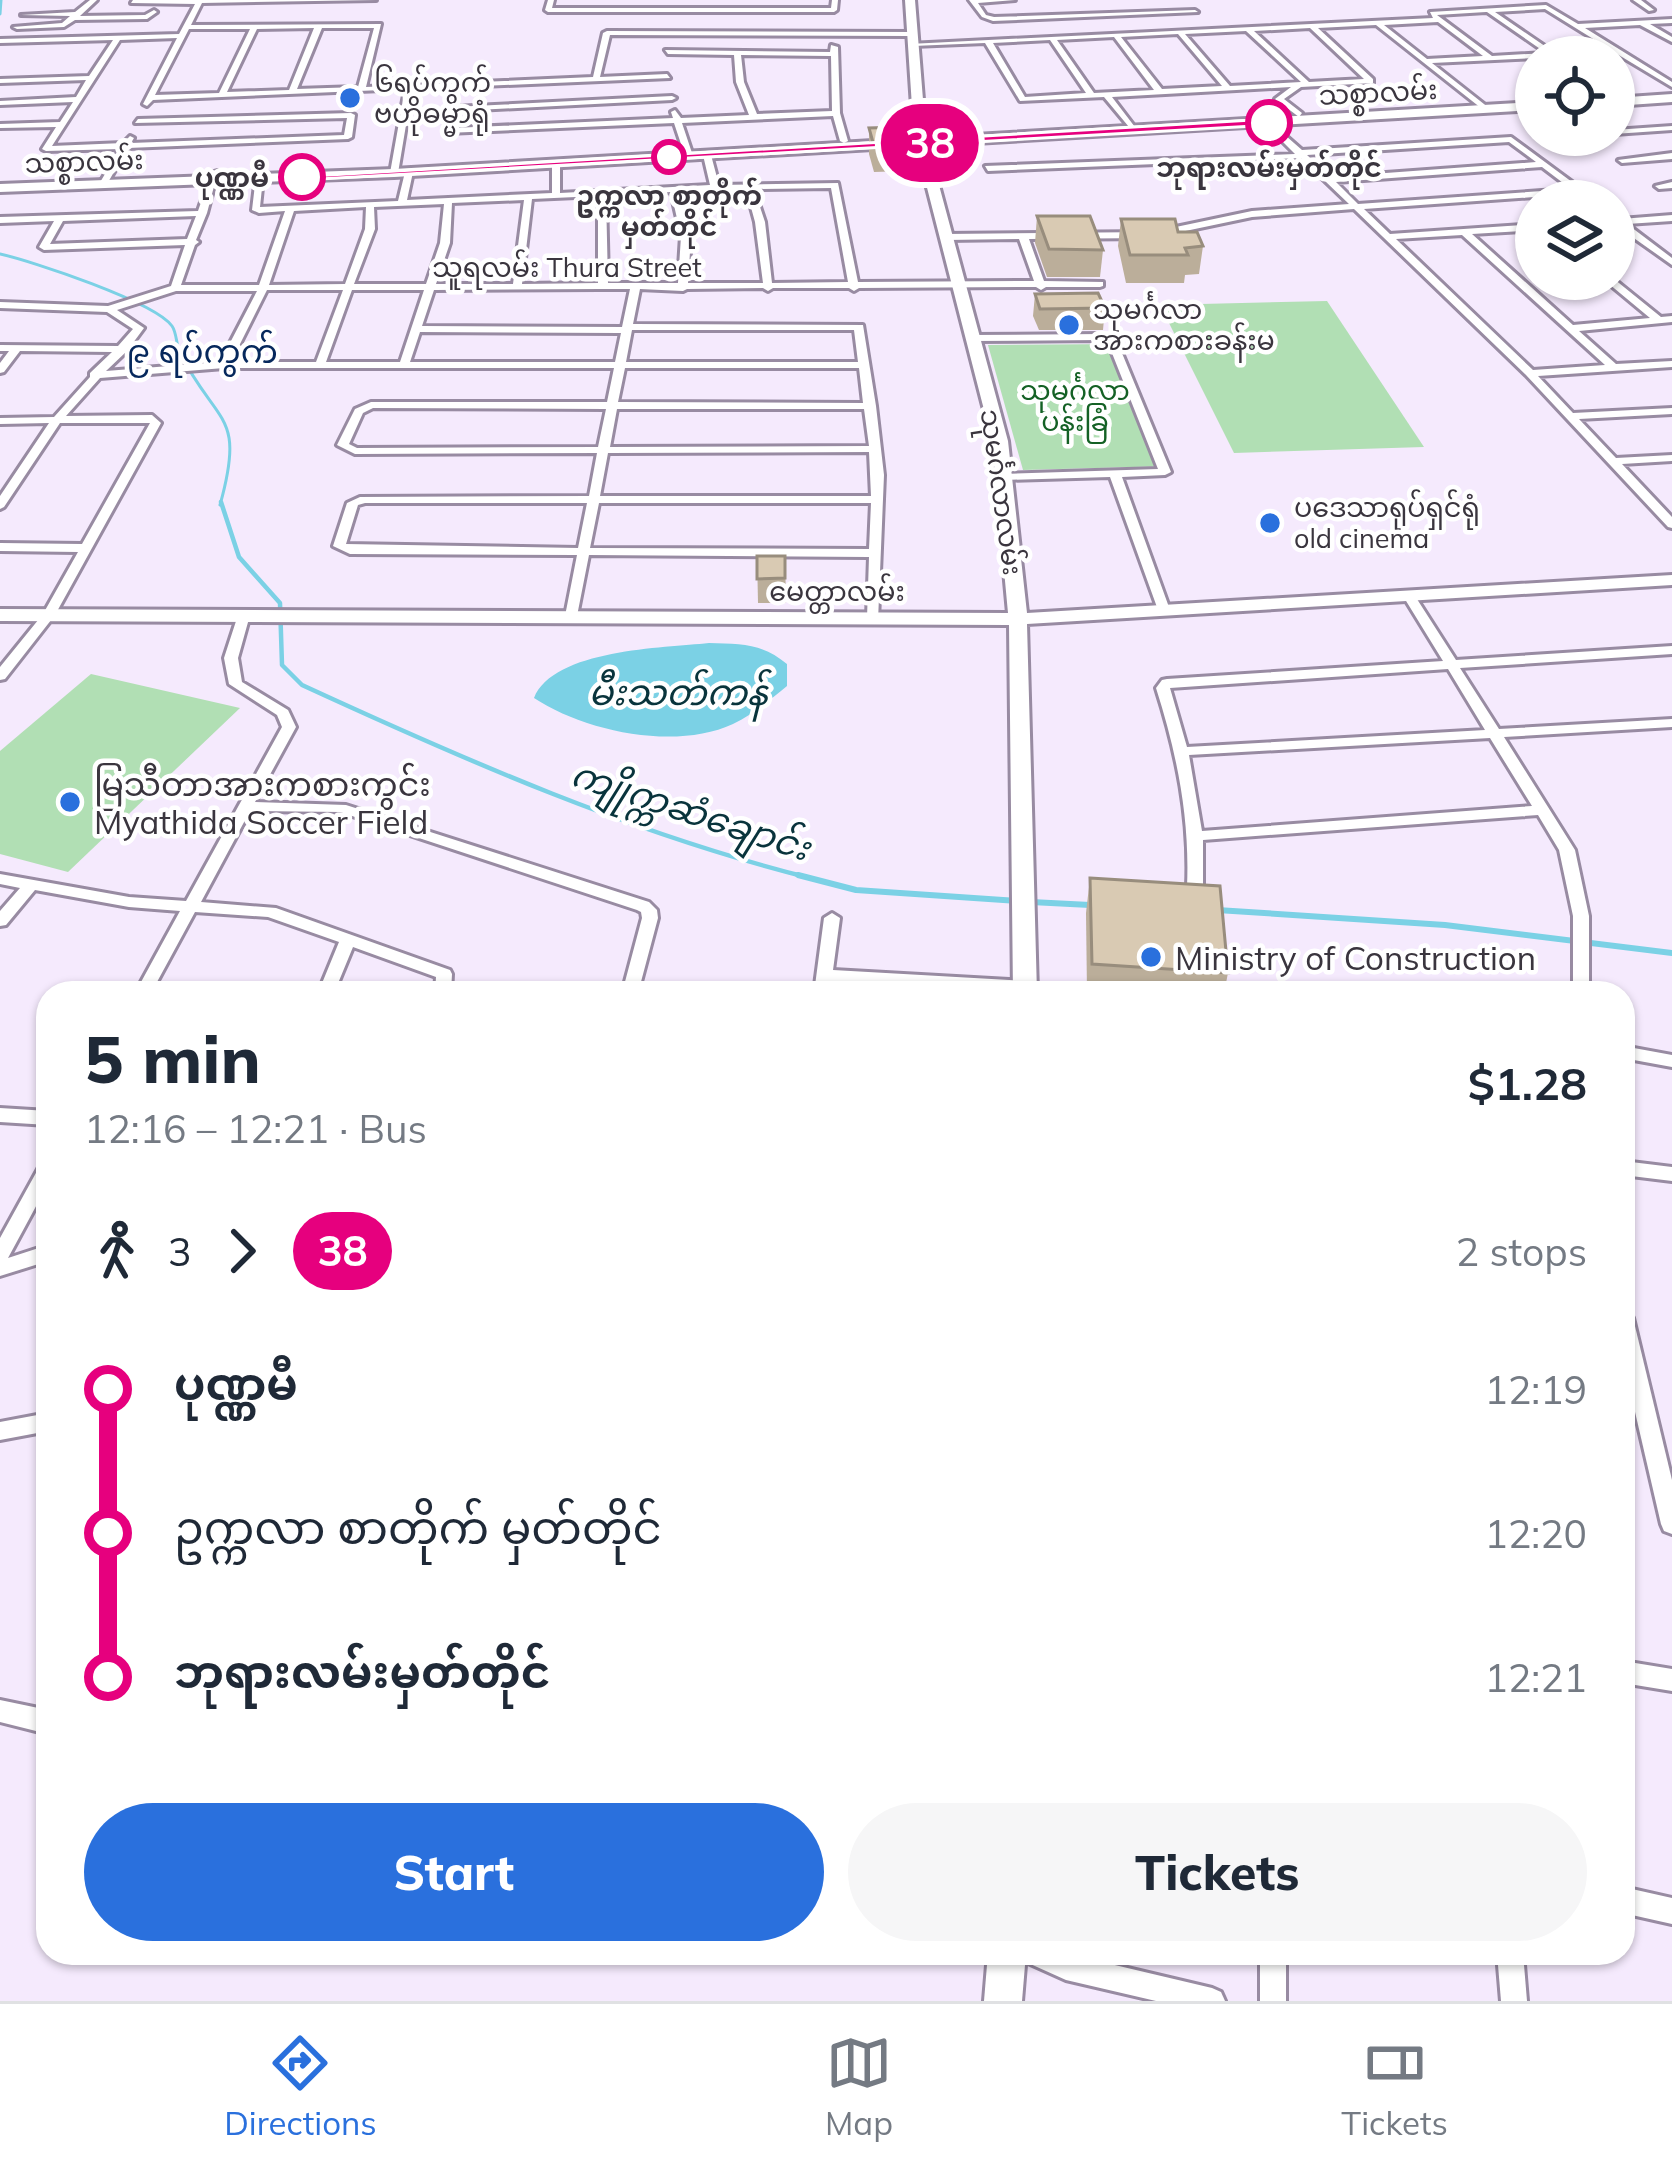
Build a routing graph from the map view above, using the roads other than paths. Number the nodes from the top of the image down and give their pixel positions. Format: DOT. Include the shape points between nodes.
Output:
graph roads {
  1 [pos="94,0"];
  2 [pos="200,0"];
  3 [pos="260,0"];
  4 [pos="374,0"];
  5 [pos="551,0"];
  6 [pos="835,0"];
  7 [pos="910,0"];
  8 [pos="1012,0"];
  9 [pos="1186,0"];
  10 [pos="1636,0"];
  11 [pos="134,1"];
  12 [pos="972,1"];
  13 [pos="34,3"];
  14 [pos="679,5"];
  15 [pos="1488,10"];
  16 [pos="1651,10"];
  17 [pos="154,12"];
  18 [pos="1195,12"];
  19 [pos="26,15"];
  20 [pos="79,16"];
  21 [pos="1440,20"];
  22 [pos="1672,21"];
  23 [pos="1378,23"];
  24 [pos="1642,23"];
  25 [pos="255,25"];
  26 [pos="319,26"];
  27 [pos="1312,26"];
  28 [pos="1577,26"];
  29 [pos="17,27"];
  30 [pos="1248,29"];
  31 [pos="1208,31"];
  32 [pos="184,32"];
  33 [pos="1180,32"];
  34 [pos="675,33"];
  35 [pos="835,33"];
  36 [pos="1116,35"];
  37 [pos="1526,36"];
  38 [pos="1593,36"];
  39 [pos="1052,38"];
  40 [pos="116,39"];
  41 [pos="913,39"];
  42 [pos="1672,40"];
  43 [pos="3,41"];
  44 [pos="988,41"];
  45 [pos="668,52"];
  46 [pos="736,52"];
  47 [pos="834,54"];
  48 [pos="1515,57"];
  49 [pos="1490,58"];
  50 [pos="1426,61"];
  51 [pos="1635,64"];
  52 [pos="667,76"];
  53 [pos="91,78"];
  54 [pos="596,79"];
  55 [pos="0,81"];
  56 [pos="1305,84"];
  57 [pos="409,87"];
  58 [pos="1248,87"];
  59 [pos="1228,88"];
  60 [pos="361,89"];
  61 [pos="319,91"];
  62 [pos="1672,91"];
  63 [pos="292,92"];
  64 [pos="1160,92"];
  65 [pos="222,94"];
  66 [pos="1106,94"];
  67 [pos="1091,95"];
  68 [pos="1635,95"];
  69 [pos="151,98"];
  70 [pos="672,98"];
  71 [pos="77,99"];
  72 [pos="1279,99"];
  73 [pos="0,103"];
  74 [pos="1515,104"];
  75 [pos="1481,106"];
  76 [pos="836,113"];
  77 [pos="311,115"];
  78 [pos="1299,115"];
  79 [pos="754,117"];
  80 [pos="138,121"];
  81 [pos="677,121"];
  82 [pos="1269,123"];
  83 [pos="62,124"];
  84 [pos="0,126"];
  85 [pos="1132,128"];
  86 [pos="1672,128"];
  87 [pos="1635,131"];
  88 [pos="844,141"];
  89 [pos="921,141"];
  90 [pos="126,146"];
  91 [pos="688,153"];
  92 [pos="1300,154"];
  93 [pos="707,155"];
  94 [pos="1672,156"];
  95 [pos="1622,160"];
  96 [pos="556,164"];
  97 [pos="1544,164"];
  98 [pos="988,168"];
  99 [pos="399,170"];
  100 [pos="214,176"];
  101 [pos="260,178"];
  102 [pos="106,180"];
  103 [pos="1328,180"];
  104 [pos="1564,180"];
  105 [pos="0,184"];
  106 [pos="1672,185"];
  107 [pos="748,186"];
  108 [pos="1659,186"];
  109 [pos="716,188"];
  110 [pos="675,191"];
  111 [pos="602,195"];
  112 [pos="1515,196"];
  113 [pos="556,197"];
  114 [pos="528,199"];
  115 [pos="448,203"];
  116 [pos="402,204"];
  117 [pos="370,206"];
  118 [pos="1355,207"];
  119 [pos="290,209"];
  120 [pos="203,213"];
  121 [pos="1672,218"];
  122 [pos="59,219"];
  123 [pos="0,220"];
  124 [pos="1635,220"];
  125 [pos="1515,228"];
  126 [pos="1464,232"];
  127 [pos="1635,235"];
  128 [pos="1023,236"];
  129 [pos="946,237"];
  130 [pos="1387,237"];
  131 [pos="194,242"];
  132 [pos="1672,262"];
  133 [pos="1100,284"];
  134 [pos="175,287"];
  135 [pos="1041,287"];
  136 [pos="263,288"];
  137 [pos="432,288"];
  138 [pos="517,288"];
  139 [pos="603,288"];
  140 [pos="635,288"];
  141 [pos="683,288"];
  142 [pos="768,288"];
  143 [pos="854,288"];
  144 [pos="959,288"];
  145 [pos="347,289"];
  146 [pos="0,294"];
  147 [pos="1633,300"];
  148 [pos="0,304"];
  149 [pos="23,305"];
  150 [pos="109,309"];
  151 [pos="1672,319"];
  152 [pos="1658,320"];
  153 [pos="628,328"];
  154 [pos="1575,328"];
  155 [pos="420,329"];
  156 [pos="972,338"];
  157 [pos="17,348"];
  158 [pos="0,349"];
  159 [pos="123,349"];
  160 [pos="1672,364"];
  161 [pos="224,365"];
  162 [pos="320,365"];
  163 [pos="404,365"];
  164 [pos="865,365"];
  165 [pos="620,366"];
  166 [pos="1614,368"];
  167 [pos="0,370"];
  168 [pos="1530,373"];
  169 [pos="94,375"];
  170 [pos="612,406"];
  171 [pos="871,406"];
  172 [pos="1672,411"];
  173 [pos="1573,416"];
  174 [pos="57,420"];
  175 [pos="0,421"];
  176 [pos="874,449"];
  177 [pos="603,452"];
  178 [pos="1672,458"];
  179 [pos="1614,460"];
  180 [pos="1115,474"];
  181 [pos="1004,477"];
  182 [pos="594,499"];
  183 [pos="877,500"];
  184 [pos="0,505"];
  185 [pos="1669,516"];
  186 [pos="0,547"];
  187 [pos="86,548"];
  188 [pos="584,551"];
  189 [pos="874,554"];
  190 [pos="1672,580"];
  191 [pos="1409,596"];
  192 [pos="1164,610"];
  193 [pos="0,615"];
  194 [pos="49,615"];
  195 [pos="244,615"];
  196 [pos="571,616"];
  197 [pos="873,618"];
  198 [pos="1018,619"];
  199 [pos="1672,650"];
  200 [pos="1454,664"];
  201 [pos="0,676"];
  202 [pos="1672,723"];
  203 [pos="1497,734"];
  204 [pos="1184,751"];
  205 [pos="246,806"];
  206 [pos="1543,810"];
  207 [pos="1198,836"];
  208 [pos="0,879"];
  209 [pos="30,886"];
  210 [pos="1195,887"];
  211 [pos="190,907"];
  212 [pos="832,918"];
  213 [pos="0,921"];
  214 [pos="348,939"];
  215 [pos="150,981"];
  216 [pos="331,981"];
  217 [pos="444,981"];
  218 [pos="633,981"];
  219 [pos="823,981"];
  220 [pos="1025,981"];
  221 [pos="1583,981"];
  222 [pos="1635,1054"];
  223 [pos="1672,1060"];
  224 [pos="0,1114"];
  225 [pos="36,1117"];
  226 [pos="1635,1169"];
  227 [pos="1672,1174"];
  228 [pos="36,1189"];
  229 [pos="0,1255"];
  230 [pos="36,1257"];
  231 [pos="0,1268"];
  232 [pos="1635,1368"];
  233 [pos="36,1424"];
  234 [pos="0,1431"];
  235 [pos="1672,1524"];
  236 [pos="1635,1674"];
  237 [pos="1672,1680"];
  238 [pos="0,1711"];
  239 [pos="36,1719"];
  240 [pos="1635,1903"];
  241 [pos="1672,1911"];
  242 [pos="1006,1965"];
  243 [pos="1062,1965"];
  244 [pos="1273,1965"];
  245 [pos="1511,1965"];
  246 [pos="1003,2001"];
  247 [pos="1212,2001"];
  248 [pos="1273,2001"];
  249 [pos="1514,2001"];
  1 -- 20 [label="street"];
  2 -- 3 [label="street"];
  2 -- 11 [label="street"];
  2 -- 32 [label="street"];
  3 -- 4 [label="street"];
  5 -- 14 [label="street" via="548,10"];
  6 -- 14 [label="street" via="834,10"];
  7 -- 41 [label="main road, သုမင်္ဂလာလမ်း"];
  8 -- 12 [label="street"];
  9 -- 18 [label="street"];
  10 -- 16 [label="street"];
  12 -- 18 [label="street" via="993,19"];
  13 -- 19 [label="street"];
  14 -- 34 [label="street"];
  15 -- 21 [label="street" via="1432,13"];
  15 -- 28 [label="street" via="1544,7"];
  15 -- 37 [label="street"];
  17 -- 20 [label="street"];
  18 -- 31 [label="street"];
  19 -- 20 [label="street"];
  19 -- 29 [label="street"];
  20 -- 29 [label="street" via="58,26"];
  21 -- 23 [label="street"];
  21 -- 49 [label="street"];
  22 -- 24 [label="street"];
  23 -- 27 [label="street"];
  23 -- 50 [label="street"];
  24 -- 28 [label="street"];
  24 -- 42 [label="street"];
  25 -- 26 [label="street"];
  25 -- 32 [label="street"];
  25 -- 65 [label="street"];
  26 -- 60 [label="street" via="380,28"];
  26 -- 63 [label="street"];
  27 -- 30 [label="street"];
  27 -- 56 [label="street" via="1370,80"];
  28 -- 38 [label="street"];
  29 -- 43 [label="street"];
  30 -- 31 [label="street"];
  30 -- 56 [label="street"];
  31 -- 33 [label="street"];
  32 -- 40 [label="street"];
  32 -- 69 [label="street"];
  33 -- 36 [label="street"];
  33 -- 59 [label="street"];
  34 -- 35 [label="street"];
  34 -- 45 [label="street"];
  34 -- 54 [label="street" via="605,34"];
  35 -- 41 [label="street"];
  35 -- 47 [label="street"];
  36 -- 39 [label="street"];
  36 -- 64 [label="street"];
  39 -- 44 [label="street"];
  39 -- 67 [label="street"];
  40 -- 43 [label="street"];
  40 -- 53 [label="street"];
  41 -- 44 [label="street"];
  41 -- 89 [label="main road, သုမင်္ဂလာလမ်း"];
  44 -- 67 [label="street" via="1018,97"];
  45 -- 46 [label="street"];
  45 -- 52 [label="street"];
  46 -- 47 [label="street"];
  46 -- 79 [label="street"];
  47 -- 76 [label="street"];
  48 -- 49 [label="street"];
  49 -- 50 [label="street"];
  50 -- 75 [label="street"];
  51 -- 62 [label="street"];
  52 -- 54 [label="street"];
  52 -- 70 [label="street"];
  53 -- 55 [label="street"];
  53 -- 71 [label="street"];
  54 -- 57 [label="street"];
  56 -- 58 [label="street"];
  56 -- 72 [label="street"];
  57 -- 60 [label="street"];
  57 -- 99 [label="street"];
  58 -- 59 [label="street"];
  58 -- 72 [label="street"];
  59 -- 64 [label="street"];
  60 -- 61 [label="street"];
  61 -- 63 [label="street"];
  61 -- 77 [label="street"];
  62 -- 68 [label="main road"];
  63 -- 65 [label="street"];
  64 -- 66 [label="street"];
  65 -- 69 [label="street"];
  66 -- 67 [label="street"];
  66 -- 85 [label="street"];
  69 -- 80 [label="street"];
  70 -- 81 [label="street"];
  70 -- 81 [label="street" via="454,109 447,131"];
  71 -- 73 [label="street"];
  71 -- 83 [label="street"];
  72 -- 78 [label="street"];
  74 -- 75 [label="main road, သစ္စာလမ်း"];
  75 -- 78 [label="main road, သစ္စာလမ်း"];
  75 -- 82 [label="main road, သစ္စာလမ်း"];
  76 -- 79 [label="street"];
  76 -- 88 [label="street"];
  77 -- 80 [label="street"];
  77 -- 90 [label="street" via="351,115 347,137"];
  78 -- 85 [label="main road, သစ္စာလမ်း"];
  79 -- 81 [label="street"];
  80 -- 90 [label="street"];
  81 -- 91 [label="street"];
  82 -- 85 [label="main road, သစ္စာလမ်း"];
  82 -- 92 [label="street"];
  83 -- 84 [label="street"];
  83 -- 90 [label="street" via="46,149"];
  85 -- 89 [label="main road, သစ္စာလမ်း"];
  86 -- 87 [label="street"];
  88 -- 89 [label="main road, သစ္စာလမ်း"];
  88 -- 91 [label="main road, သစ္စာလမ်း"];
  89 -- 93 [label="main road, သစ္စာလမ်း"];
  89 -- 129 [label="main road, သုမင်္ဂလာလမ်း"];
  90 -- 102 [label="street"];
  91 -- 93 [label="main road, သစ္စာလမ်း"];
  91 -- 96 [label="main road, သစ္စာလမ်း"];
  91 -- 99 [label="main road, သစ္စာလမ်း"];
  92 -- 97 [label="street" via="1511,139"];
  92 -- 98 [label="street"];
  92 -- 103 [label="street"];
  93 -- 109 [label="street"];
  94 -- 95 [label="street"];
  96 -- 99 [label="main road, သစ္စာလမ်း"];
  96 -- 113 [label="street"];
  97 -- 103 [label="street"];
  97 -- 104 [label="street"];
  99 -- 100 [label="main road, သစ္စာလမ်း"];
  99 -- 101 [label="main road, သစ္စာလမ်း"];
  99 -- 116 [label="street"];
  100 -- 101 [label="main road, သစ္စာလမ်း"];
  100 -- 102 [label="main road, သစ္စာလမ်း"];
  100 -- 120 [label="street"];
  101 -- 119 [label="street" via="255,208"];
  102 -- 105 [label="main road, သစ္စာလမ်း"];
  103 -- 118 [label="street"];
  106 -- 108 [label="street"];
  107 -- 109 [label="street"];
  107 -- 142 [label="street"];
  107 -- 143 [label="street" via="832,182"];
  109 -- 110 [label="street"];
  110 -- 111 [label="street"];
  110 -- 141 [label="street" via="686,236"];
  111 -- 113 [label="street"];
  111 -- 139 [label="street"];
  112 -- 118 [label="street"];
  113 -- 114 [label="street"];
  114 -- 115 [label="street"];
  114 -- 138 [label="street"];
  115 -- 116 [label="street"];
  115 -- 137 [label="street"];
  116 -- 117 [label="street"];
  117 -- 119 [label="street"];
  117 -- 145 [label="street" via="370,230"];
  118 -- 128 [label="street" via="1252,214 1152,235"];
  118 -- 130 [label="street"];
  119 -- 136 [label="street"];
  120 -- 122 [label="street"];
  120 -- 131 [label="street"];
  121 -- 124 [label="street"];
  122 -- 123 [label="street"];
  122 -- 131 [label="street" via="44,248"];
  125 -- 126 [label="street"];
  126 -- 130 [label="street"];
  126 -- 154 [label="street"];
  127 -- 132 [label="street"];
  128 -- 129 [label="street"];
  128 -- 135 [label="street"];
  129 -- 144 [label="main road, သုမင်္ဂလာလမ်း"];
  130 -- 168 [label="street"];
  131 -- 134 [label="street"];
  133 -- 135 [label="street, သူရလမ်း Thura Street"];
  134 -- 136 [label="street, သူရလမ်း Thura Street"];
  134 -- 150 [label="street, သူရလမ်း Thura Street"];
  135 -- 144 [label="street, သူရလမ်း Thura Street"];
  136 -- 145 [label="street, သူရလမ်း Thura Street"];
  136 -- 161 [label="street"];
  137 -- 138 [label="street, သူရလမ်း Thura Street"];
  137 -- 145 [label="street, သူရလမ်း Thura Street"];
  137 -- 155 [label="street"];
  138 -- 139 [label="street, သူရလမ်း Thura Street"];
  139 -- 140 [label="street, သူရလမ်း Thura Street"];
  140 -- 141 [label="street, သူရလမ်း Thura Street"];
  140 -- 153 [label="street"];
  141 -- 142 [label="street, သူရလမ်း Thura Street"];
  142 -- 143 [label="street, သူရလမ်း Thura Street"];
  143 -- 144 [label="street, သူရလမ်း Thura Street"];
  144 -- 156 [label="main road, သုမင်္ဂလာလမ်း"];
  145 -- 162 [label="street"];
  146 -- 149 [label="street"];
  147 -- 152 [label="street"];
  148 -- 149 [label="street"];
  149 -- 150 [label="street"];
  150 -- 159 [label="street" via="140,328"];
  151 -- 152 [label="street"];
  152 -- 154 [label="street"];
  153 -- 155 [label="street"];
  153 -- 164 [label="street" via="859,327"];
  153 -- 165 [label="street"];
  154 -- 166 [label="street"];
  155 -- 163 [label="street"];
  156 -- 180 [label="street" via="1112,341 1165,472"];
  156 -- 181 [label="main road, သုမင်္ဂလာလမ်း"];
  157 -- 158 [label="street"];
  157 -- 159 [label="street"];
  157 -- 167 [label="street"];
  159 -- 169 [label="street"];
  160 -- 166 [label="street"];
  161 -- 162 [label="street"];
  161 -- 169 [label="street"];
  162 -- 163 [label="street"];
  163 -- 165 [label="street"];
  164 -- 165 [label="street"];
  164 -- 171 [label="street"];
  165 -- 170 [label="street"];
  166 -- 168 [label="street"];
  168 -- 173 [label="street"];
  169 -- 174 [label="street"];
  170 -- 171 [label="street"];
  170 -- 177 [label="street"];
  170 -- 177 [label="street" via="362,408 343,445"];
  171 -- 176 [label="street"];
  172 -- 173 [label="street"];
  173 -- 179 [label="street"];
  174 -- 175 [label="street"];
  174 -- 184 [label="street"];
  174 -- 187 [label="street" via="156,423"];
  176 -- 177 [label="street"];
  176 -- 183 [label="street"];
  177 -- 182 [label="street"];
  178 -- 179 [label="street"];
  179 -- 185 [label="street"];
  180 -- 181 [label="street"];
  180 -- 192 [label="street"];
  181 -- 198 [label="main road, သုမင်္ဂလာလမ်း"];
  182 -- 183 [label="street"];
  182 -- 188 [label="street"];
  182 -- 188 [label="street" via="357,500 338,545"];
  183 -- 189 [label="street"];
  186 -- 187 [label="street"];
  187 -- 194 [label="street"];
  188 -- 189 [label="street"];
  188 -- 196 [label="street"];
  189 -- 197 [label="street"];
  190 -- 191 [label="main road, မေတ္တာလမ်း"];
  191 -- 192 [label="main road, မေတ္တာလမ်း"];
  191 -- 200 [label="street"];
  192 -- 198 [label="main road, မေတ္တာလမ်း"];
  193 -- 194 [label="main road, မေတ္တာလမ်း"];
  194 -- 195 [label="main road, မေတ္တာလမ်း"];
  194 -- 201 [label="street"];
  195 -- 196 [label="main road, မေတ္တာလမ်း"];
  195 -- 205 [label="street" via="231,658 236,683 283,713 289,727"];
  196 -- 197 [label="main road, မေတ္တာလမ်း"];
  197 -- 198 [label="main road, မေတ္တာလမ်း"];
  198 -- 220 [label="main road, သုမင်္ဂလာလမ်း"];
  199 -- 200 [label="street"];
  200 -- 203 [label="street"];
  200 -- 204 [label="street" via="1176,679 1163,688"];
  202 -- 203 [label="street"];
  203 -- 204 [label="street"];
  203 -- 206 [label="street"];
  204 -- 207 [label="street"];
  205 -- 211 [label="street"];
  205 -- 218 [label="street" via="341,808 643,906 650,918"];
  206 -- 207 [label="street"];
  206 -- 221 [label="street" via="1567,850 1581,916"];
  207 -- 210 [label="street"];
  208 -- 209 [label="street"];
  209 -- 211 [label="street"];
  209 -- 213 [label="street"];
  211 -- 214 [label="street" via="270,912"];
  211 -- 215 [label="street"];
  212 -- 219 [label="street"];
  214 -- 216 [label="street"];
  214 -- 217 [label="street" via="444,974"];
  222 -- 223 [label="street"];
  224 -- 225 [label="street"];
  226 -- 227 [label="street"];
  228 -- 229 [label="street"];
  230 -- 231 [label="street"];
  232 -- 235 [label="street"];
  233 -- 234 [label="street"];
  236 -- 237 [label="street"];
  238 -- 239 [label="street"];
  240 -- 241 [label="street"];
  242 -- 246 [label="main road"];
  243 -- 247 [label="street"];
  244 -- 248 [label="street"];
  245 -- 249 [label="street"];
}
